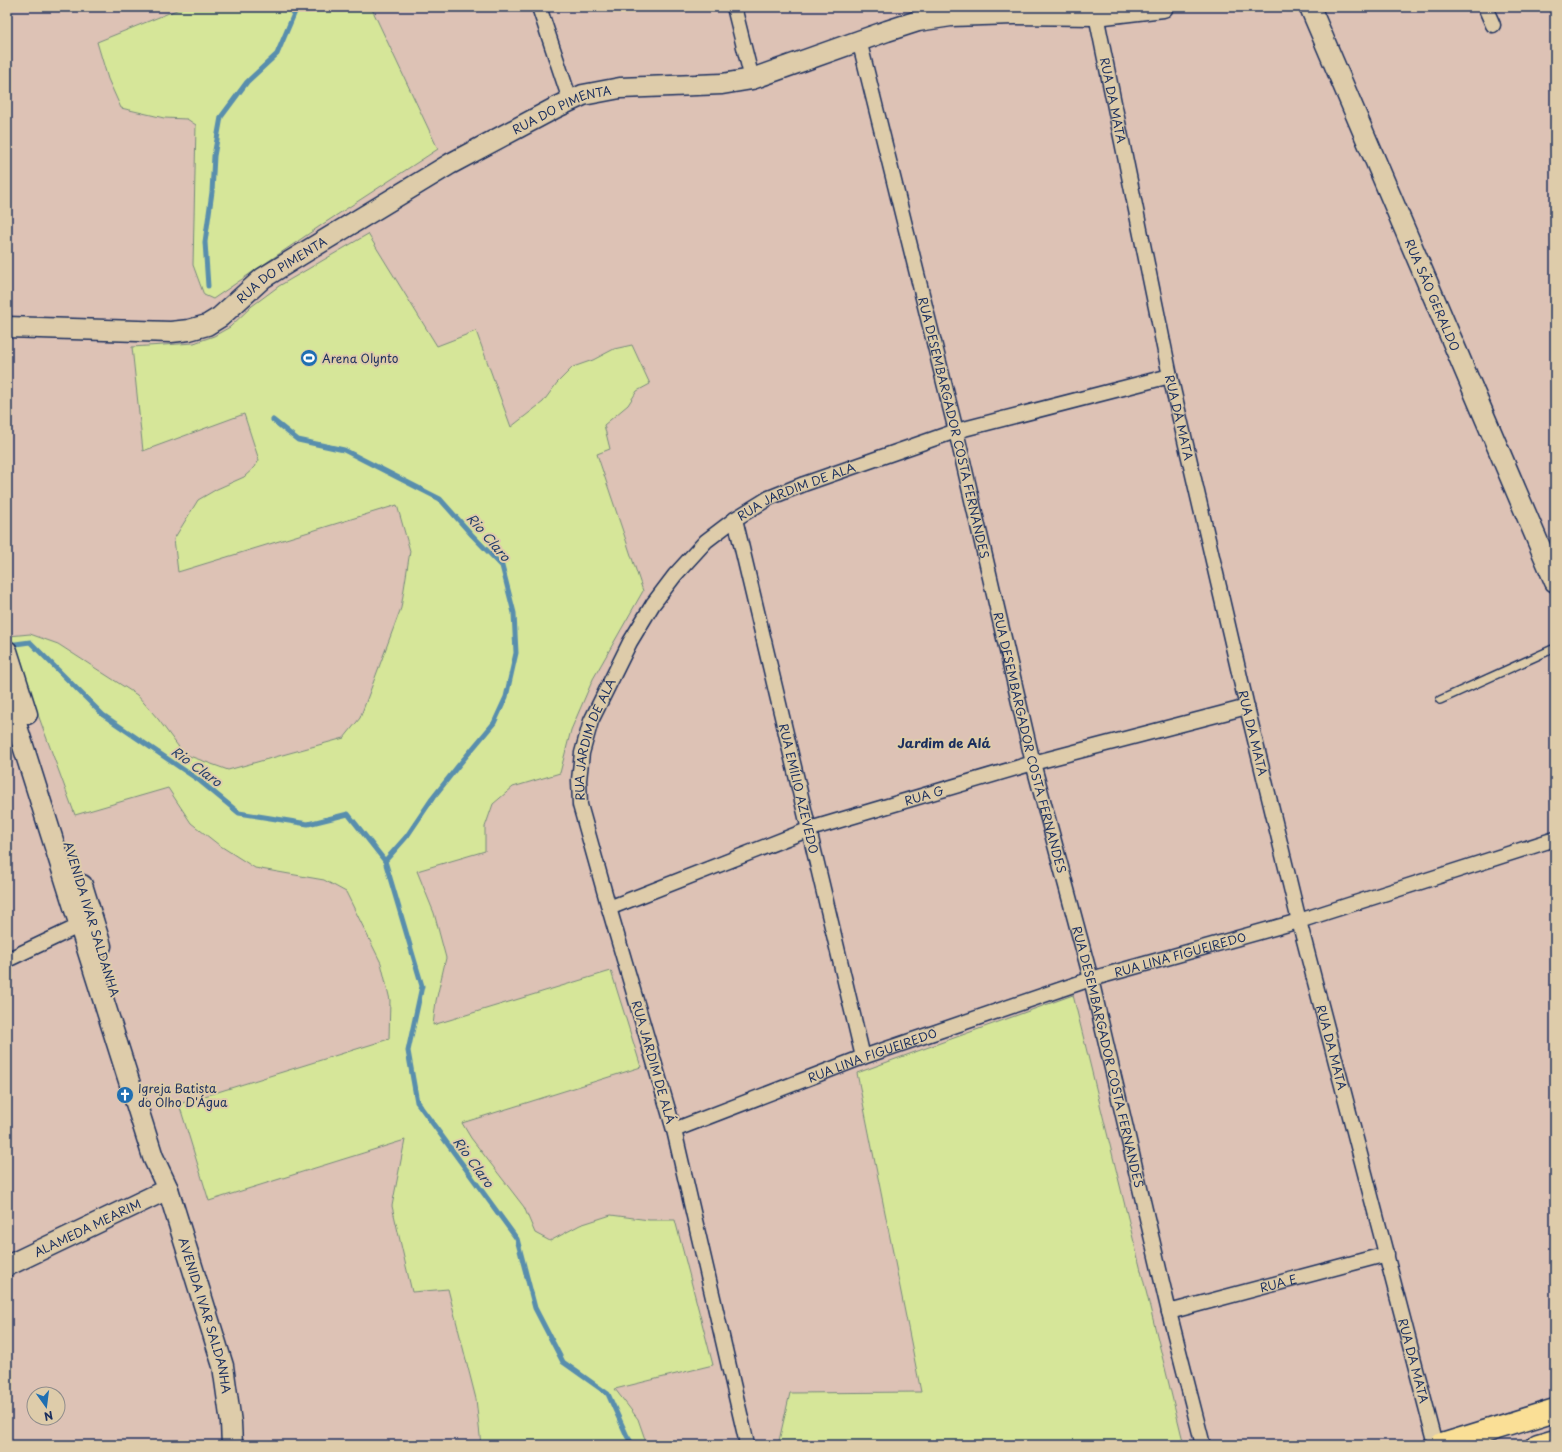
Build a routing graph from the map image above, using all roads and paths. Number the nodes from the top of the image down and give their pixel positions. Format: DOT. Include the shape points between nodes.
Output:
graph roads {
  1 [pos="539,7"];
  2 [pos="734,7"];
  3 [pos="1163,7"];
  4 [pos="1310,7"];
  5 [pos="1485,7"];
  6 [pos="1096,15"];
  7 [pos="1493,25"];
  8 [pos="859,40"];
  9 [pos="752,79"];
  10 [pos="570,100"];
  11 [pos="7,327"];
  12 [pos="1170,376"];
  13 [pos="956,431"];
  14 [pos="735,519"];
  15 [pos="1555,582"];
  16 [pos="1555,648"];
  17 [pos="9,657"];
  18 [pos="11,693"];
  19 [pos="1440,700"];
  20 [pos="1247,707"];
  21 [pos="1033,763"];
  22 [pos="810,829"];
  23 [pos="1555,839"];
  24 [pos="609,908"];
  25 [pos="1299,921"];
  26 [pos="86,922"];
  27 [pos="7,960"];
  28 [pos="1091,979"];
  29 [pos="863,1057"];
  30 [pos="674,1130"];
  31 [pos="168,1189"];
  32 [pos="1387,1254"];
  33 [pos="7,1266"];
  34 [pos="1169,1312"];
  35 [pos="1555,1410"];
  36 [pos="1555,1440"];
  37 [pos="747,1444"];
  38 [pos="232,1445"];
  39 [pos="1203,1445"];
  40 [pos="1436,1445"];
  41 [pos="1442,1445"];
  42 [pos="1538,1445"];
  1 -- 10 [label="street"];
  2 -- 9 [label="street"];
  3 -- 6 [label="street, RUA DO PIMENTA"];
  4 -- 15 [label="street, RUA SÃO GERALDO"];
  5 -- 7 [label="street"];
  6 -- 8 [label="street, RUA DO PIMENTA" via="951,16 918,22"];
  6 -- 12 [label="street, RUA DA MATA"];
  8 -- 9 [label="street, RUA DO PIMENTA"];
  8 -- 13 [label="street, RUA DESEMBARGADOR COSTA FERNANDES"];
  9 -- 10 [label="street, RUA DO PIMENTA" via="722,84 620,88"];
  10 -- 11 [label="street, RUA DO PIMENTA" via="450,164 309,249 263,278 207,325 171,332"];
  12 -- 13 [label="street, RUA JARDIM DE ALÁ"];
  12 -- 20 [label="street, RUA DA MATA"];
  13 -- 14 [label="street, RUA JARDIM DE ALÁ" via="804,484 769,498"];
  13 -- 21 [label="street, RUA DESEMBARGADOR COSTA FERNANDES"];
  14 -- 22 [label="street, RUA EMÍLIO AZEVEDO"];
  14 -- 24 [label="street, RUA JARDIM DE ALÁ" via="706,541 653,604 630,642 592,721 582,753 580,805"];
  16 -- 19 [label="lane"];
  17 -- 18 [label="street, AVENIDA IVAR SALDANHA"];
  18 -- 26 [label="street, AVENIDA IVAR SALDANHA"];
  20 -- 21 [label="street, RUA G"];
  20 -- 25 [label="street, RUA DA MATA"];
  21 -- 22 [label="street, RUA G"];
  21 -- 28 [label="street, RUA DESEMBARGADOR COSTA FERNANDES"];
  22 -- 24 [label="street, RUA G"];
  22 -- 29 [label="street, RUA EMÍLIO AZEVEDO"];
  23 -- 25 [label="street, RUA LINA FIGUEIREDO"];
  24 -- 30 [label="street, RUA JARDIM DE ALÁ"];
  25 -- 28 [label="street, RUA LINA FIGUEIREDO"];
  25 -- 32 [label="street, RUA DA MATA"];
  26 -- 27 [label="street"];
  26 -- 31 [label="street, AVENIDA IVAR SALDANHA" via="162,1152"];
  28 -- 29 [label="street, RUA LINA FIGUEIREDO"];
  28 -- 34 [label="street, RUA DESEMBARGADOR COSTA FERNANDES"];
  29 -- 30 [label="street, RUA LINA FIGUEIREDO"];
  30 -- 37 [label="street, RUA JARDIM DE ALÁ"];
  31 -- 33 [label="street, ALAMEDA MEARIM"];
  31 -- 38 [label="street, AVENIDA IVAR SALDANHA" via="223,1366 232,1423"];
  32 -- 34 [label="street, RUA E"];
  32 -- 40 [label="street, RUA DA MATA"];
  34 -- 39 [label="street, RUA DESEMBARGADOR COSTA FERNANDES"];
  35 -- 41 [label="main road"];
  36 -- 42 [label="main road"];
}
